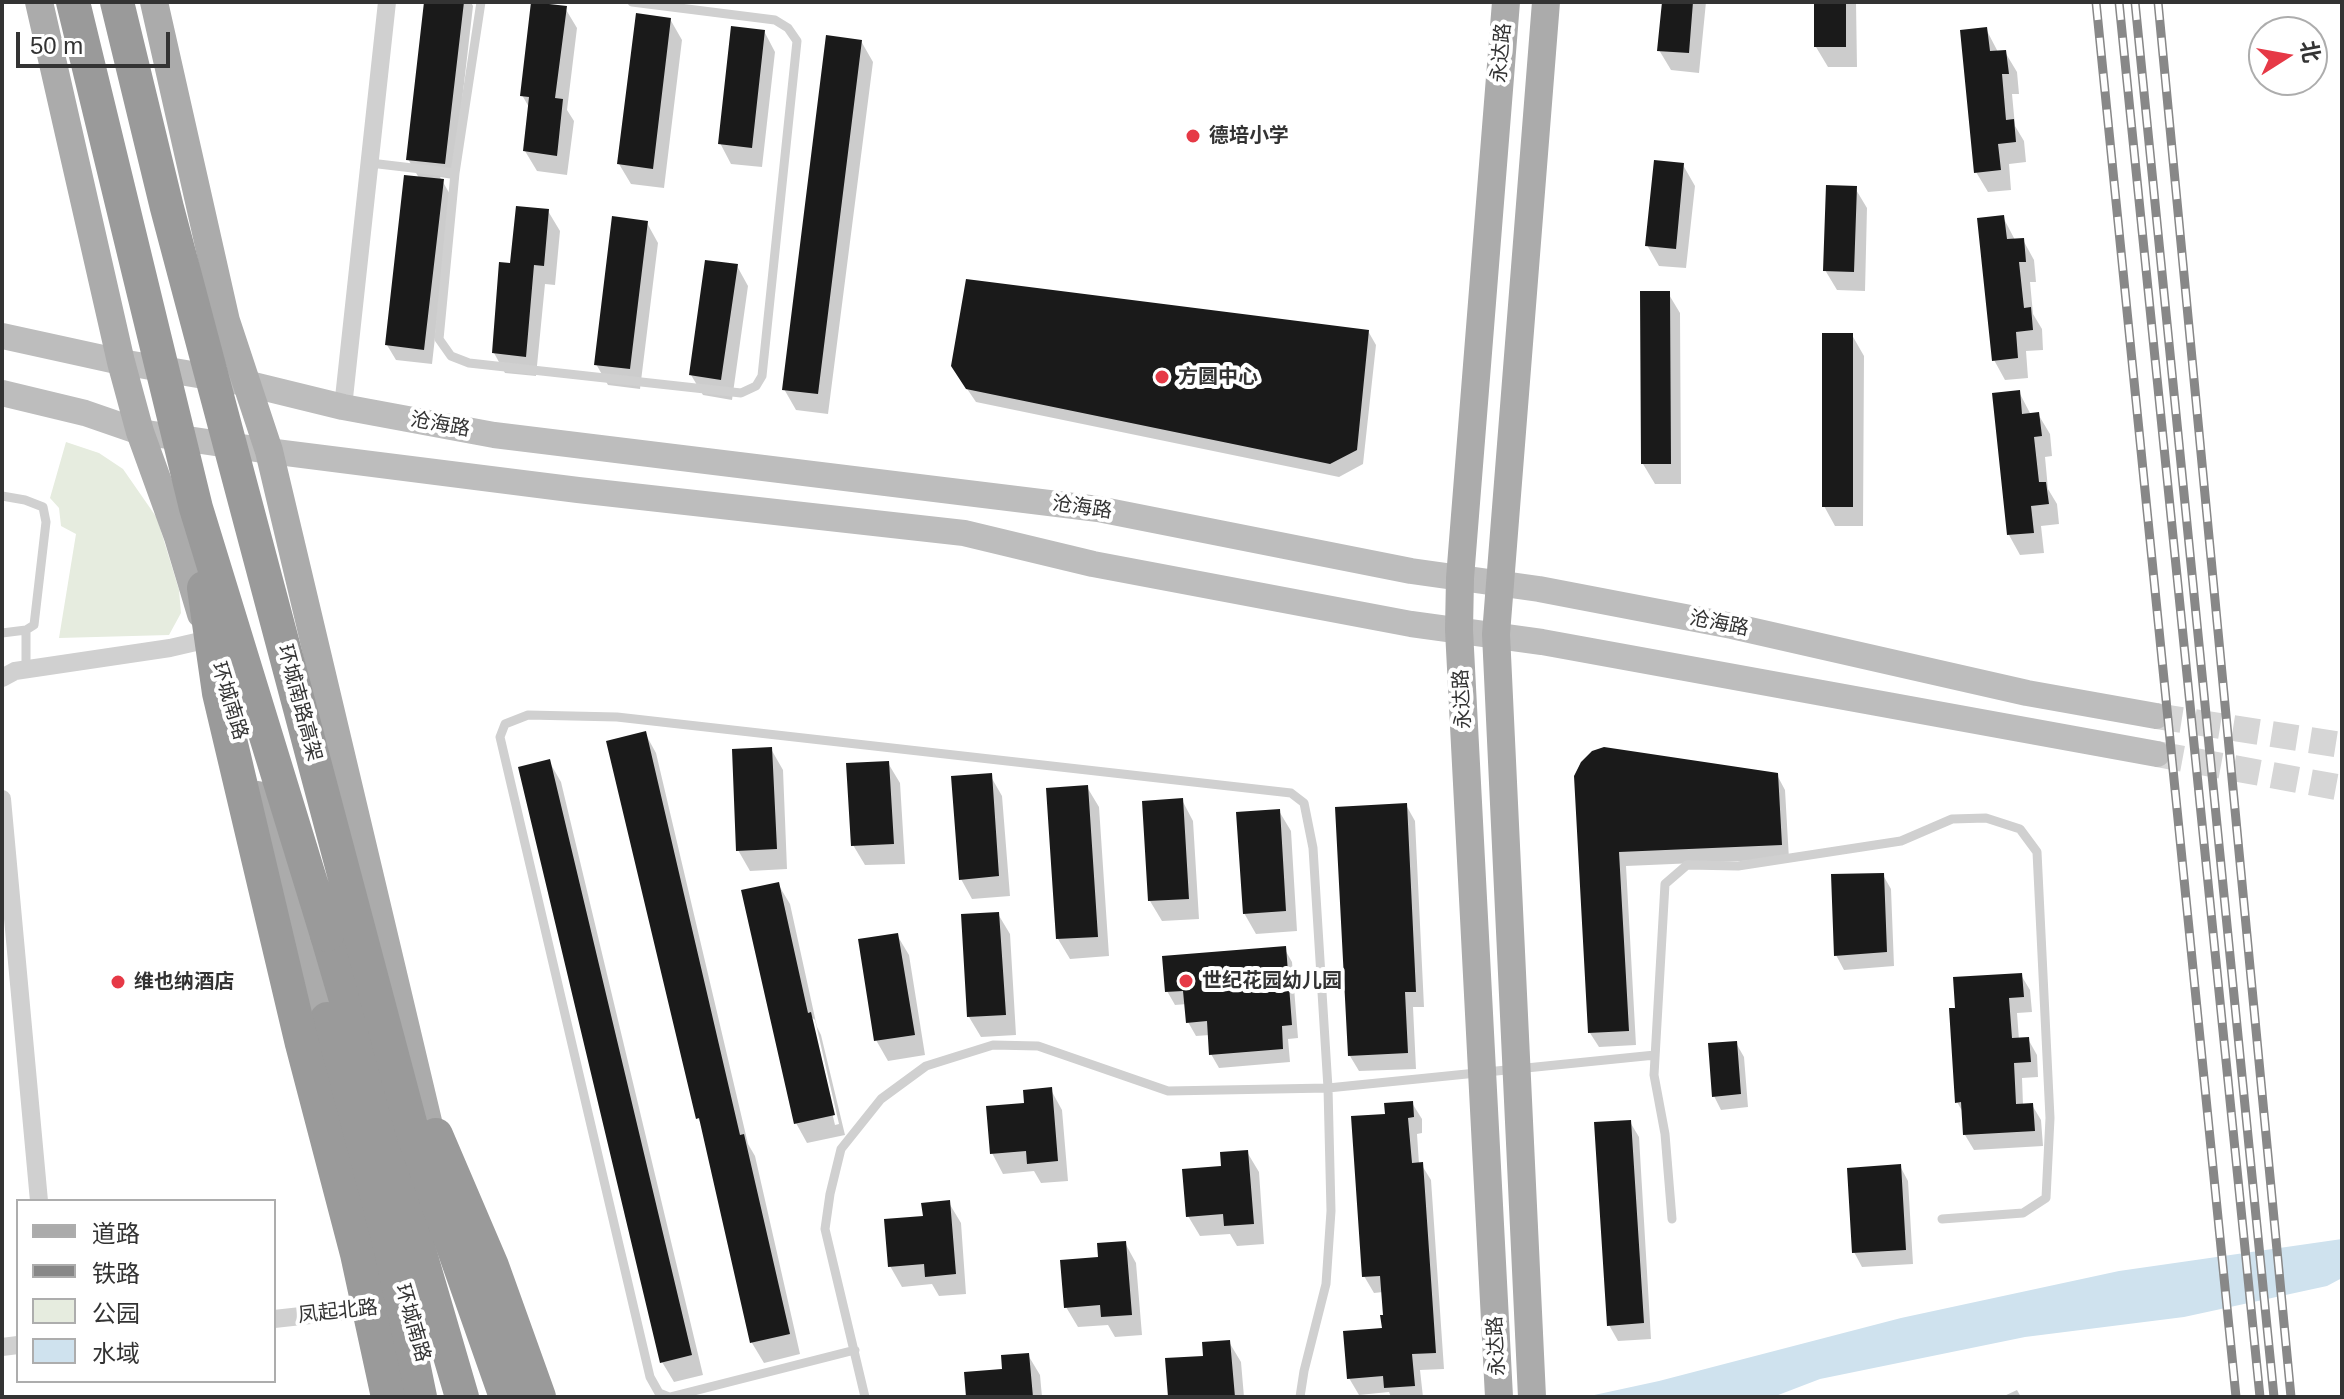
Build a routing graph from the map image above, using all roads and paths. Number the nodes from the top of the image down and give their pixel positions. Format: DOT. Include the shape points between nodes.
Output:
graph roads {
  1 [pos="39,2"];
  2 [pos="73,2"];
  3 [pos="117,2"];
  4 [pos="154,2"];
  5 [pos="387,2"];
  6 [pos="481,2"];
  7 [pos="632,2"];
  8 [pos="1506,2"];
  9 [pos="1546,2"];
  10 [pos="370,163"];
  11 [pos="455,173"];
  12 [pos="2,336"];
  13 [pos="121,362"];
  14 [pos="245,383"];
  15 [pos="2,393"];
  16 [pos="343,407"];
  17 [pos="140,432"];
  18 [pos="269,451"];
  19 [pos="2,496"];
  20 [pos="196,508"];
  21 [pos="1460,578"];
  22 [pos="1500,584"];
  23 [pos="26,630"];
  24 [pos="1459,630"];
  25 [pos="2,633"];
  26 [pos="1496,634"];
  27 [pos="209,639"];
  28 [pos="26,670"];
  29 [pos="2,678"];
  30 [pos="2156,716"];
  31 [pos="2157,754"];
  32 [pos="2,799"];
  33 [pos="386,990"];
  34 [pos="327,1019"];
  35 [pos="1655,1055"];
  36 [pos="1517,1069"];
  37 [pos="1482,1073"];
  38 [pos="1328,1088"];
  39 [pos="39,1199"];
  40 [pos="1672,1219"];
  41 [pos="1942,1219"];
  42 [pos="401,1305"];
  43 [pos="276,1319"];
  44 [pos="855,1350"];
  45 [pos="1499,1392"];
  46 [pos="1532,1396"];
  47 [pos="388,1397"];
  48 [pos="420,1397"];
  49 [pos="433,1397"];
  50 [pos="462,1397"];
  51 [pos="494,1397"];
  52 [pos="506,1397"];
  53 [pos="539,1397"];
  54 [pos="670,1397"];
  55 [pos="865,1397"];
  56 [pos="1300,1397"];
  1 -- 13 [label="main road, 环城南路"];
  2 -- 20 [label="highway, 环城南路高架, bridge"];
  3 -- 33 [label="highway, 环城南路高架, bridge" via="171,223"];
  4 -- 14 [label="main road" via="226,321"];
  5 -- 10 [label="street"];
  6 -- 11 [label="lane"];
  7 -- 11 [label="lane" via="775,20 797,41 762,376 756,386 741,393 469,363 451,356 439,339"];
  8 -- 21 [label="main road, 永达路"];
  9 -- 22 [label="main road, 永达路"];
  10 -- 11 [label="lane"];
  10 -- 16 [label="street"];
  12 -- 13 [label="main road, 沧海路"];
  13 -- 14 [label="main road, 沧海路"];
  13 -- 17 [label="main road, 环城南路"];
  14 -- 16 [label="main road, 沧海路"];
  14 -- 18 [label="main road"];
  15 -- 17 [label="main road"];
  16 -- 21 [label="main road, 沧海路" via="494,435 1098,509"];
  17 -- 18 [label="main road"];
  17 -- 27 [label="main road, 环城南路"];
  18 -- 24 [label="main road" via="964,533 1093,564"];
  18 -- 33 [label="main road"];
  19 -- 23 [label="lane" via="43,507 46,522 34,625"];
  20 -- 47 [label="highway, bridge" via="219,693"];
  20 -- 50 [label="highway, 环城南路高架, bridge"];
  21 -- 22 [label="main road, 沧海路"];
  21 -- 24 [label="main road, 永达路"];
  22 -- 26 [label="main road, 永达路"];
  22 -- 30 [label="main road, 沧海路" via="1732,626 2027,693"];
  23 -- 25 [label="lane"];
  23 -- 28 [label="lane"];
  24 -- 26 [label="main road"];
  24 -- 37 [label="main road, 永达路"];
  26 -- 31 [label="main road"];
  26 -- 36 [label="main road, 永达路"];
  27 -- 28 [label="street"];
  27 -- 34 [label="main road, 环城南路"];
  28 -- 29 [label="street"];
  32 -- 39 [label="street"];
  33 -- 51 [label="main road"];
  33 -- 52 [label="highway, 环城南路高架, bridge" via="412,1130"];
  33 -- 53 [label="highway, bridge"];
  34 -- 42 [label="highway"];
  34 -- 49 [label="main road, 环城南路"];
  35 -- 36 [label="lane"];
  35 -- 40 [label="lane"];
  35 -- 41 [label="lane" via="1665,884 1687,865 1738,866 1901,841 1952,819 1986,818 2020,829 2037,852 2050,1118 2046,1198 2023,1213"];
  36 -- 37 [label="lane"];
  36 -- 46 [label="main road, 永达路"];
  37 -- 38 [label="lane"];
  37 -- 45 [label="main road, 永达路"];
  38 -- 44 [label="lane" via="1168,1091 1038,1046 993,1045 926,1066 881,1099 841,1149 825,1229"];
  38 -- 54 [label="lane" via="1313,848 1304,803 1291,793 617,717 528,715 505,724 500,737 650,1377 659,1393"];
  38 -- 56 [label="lane" via="1331,1211 1326,1284"];
  42 -- 43 [label="street, 凤起北路"];
  42 -- 48 [label="highway"];
  44 -- 54 [label="lane"];
  44 -- 55 [label="lane"];
}
